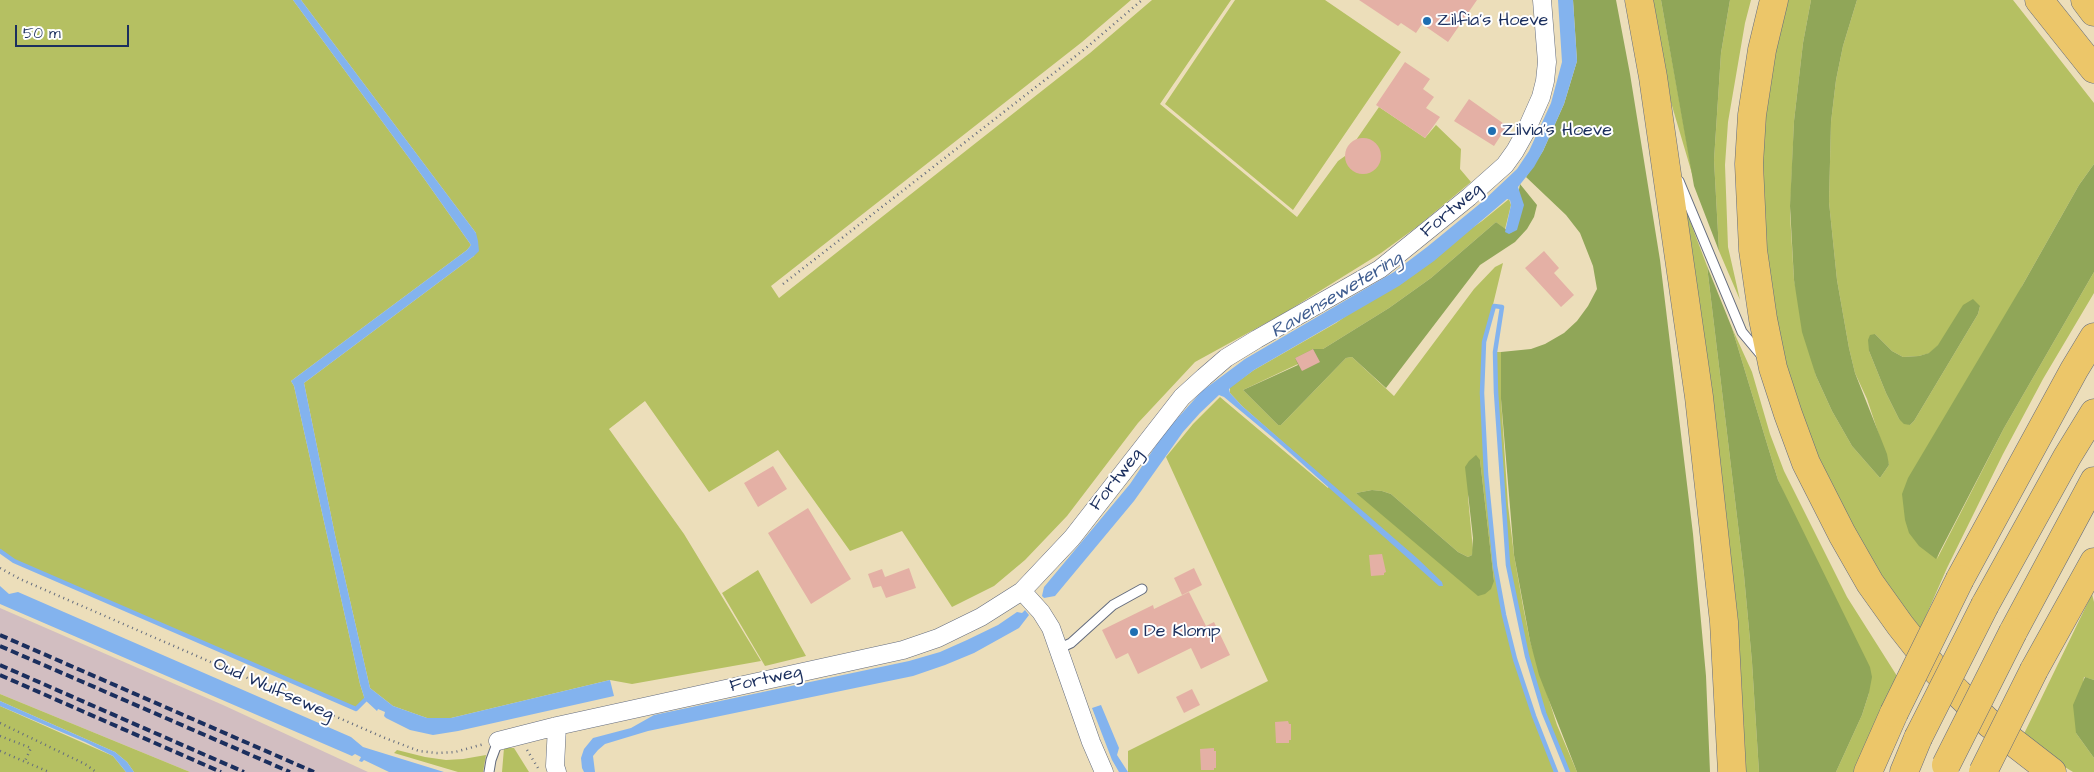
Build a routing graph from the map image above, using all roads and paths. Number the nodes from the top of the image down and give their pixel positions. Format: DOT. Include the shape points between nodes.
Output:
graph roads {
  1 [pos="1142,0"];
  2 [pos="1542,0"];
  3 [pos="1639,0"];
  4 [pos="1774,0"];
  5 [pos="2039,0"];
  6 [pos="2085,0"];
  7 [pos="2094,12"];
  8 [pos="2094,69"];
  9 [pos="1663,150"];
  10 [pos="783,284"];
  11 [pos="2094,337"];
  12 [pos="1772,368"];
  13 [pos="2094,413"];
  14 [pos="2094,481"];
  15 [pos="2094,562"];
  16 [pos="0,568"];
  17 [pos="1142,589"];
  18 [pos="1022,591"];
  19 [pos="1058,649"];
  20 [pos="0,723"];
  21 [pos="557,726"];
  22 [pos="0,736"];
  23 [pos="518,736"];
  24 [pos="498,741"];
  25 [pos="0,751"];
  26 [pos="25,761"];
  27 [pos="1944,769"];
  28 [pos="49,772"];
  29 [pos="96,772"];
  30 [pos="489,772"];
  31 [pos="541,772"];
  32 [pos="556,772"];
  33 [pos="1104,772"];
  34 [pos="1732,772"];
  35 [pos="1868,772"];
  36 [pos="1904,772"];
  37 [pos="1983,772"];
  38 [pos="2052,772"];
  1 -- 10 [label="path" via="1086,48"];
  2 -- 18 [label="street, Fortweg" via="1547,62 1545,81 1525,133 1505,165 1380,269 1226,358 1189,390 1072,538"];
  3 -- 9 [label="highway"];
  4 -- 12 [label="highway" via="1752,115 1749,164 1753,250"];
  5 -- 8 [label="highway"];
  6 -- 7 [label="highway"];
  9 -- 12 [label="lane" via="1686,196 1742,332"];
  9 -- 34 [label="highway" via="1699,397 1720,578"];
  11 -- 35 [label="highway, bridge" via="1960,579"];
  12 -- 38 [label="highway" via="1806,463 1870,583 1933,667 1990,724"];
  13 -- 36 [label="highway, bridge" via="1985,605"];
  14 -- 27 [label="highway, bridge"];
  15 -- 37 [label="highway, bridge" via="2034,670"];
  16 -- 24 [label="path, Oud Wulfseweg" via="418,750 437,754"];
  17 -- 19 [label="lane" via="1114,605 1071,643"];
  18 -- 19 [label="street" via="1051,628"];
  18 -- 21 [label="street, Fortweg" via="981,617 938,638 902,650"];
  19 -- 33 [label="street"];
  20 -- 29 [label="path"];
  21 -- 23 [label="street"];
  21 -- 32 [label="street"];
  22 -- 26 [label="path" via="31,748"];
  23 -- 24 [label="street"];
  23 -- 31 [label="path"];
  24 -- 30 [label="lane"];
  25 -- 26 [label="path"];
  26 -- 28 [label="path"];
}
